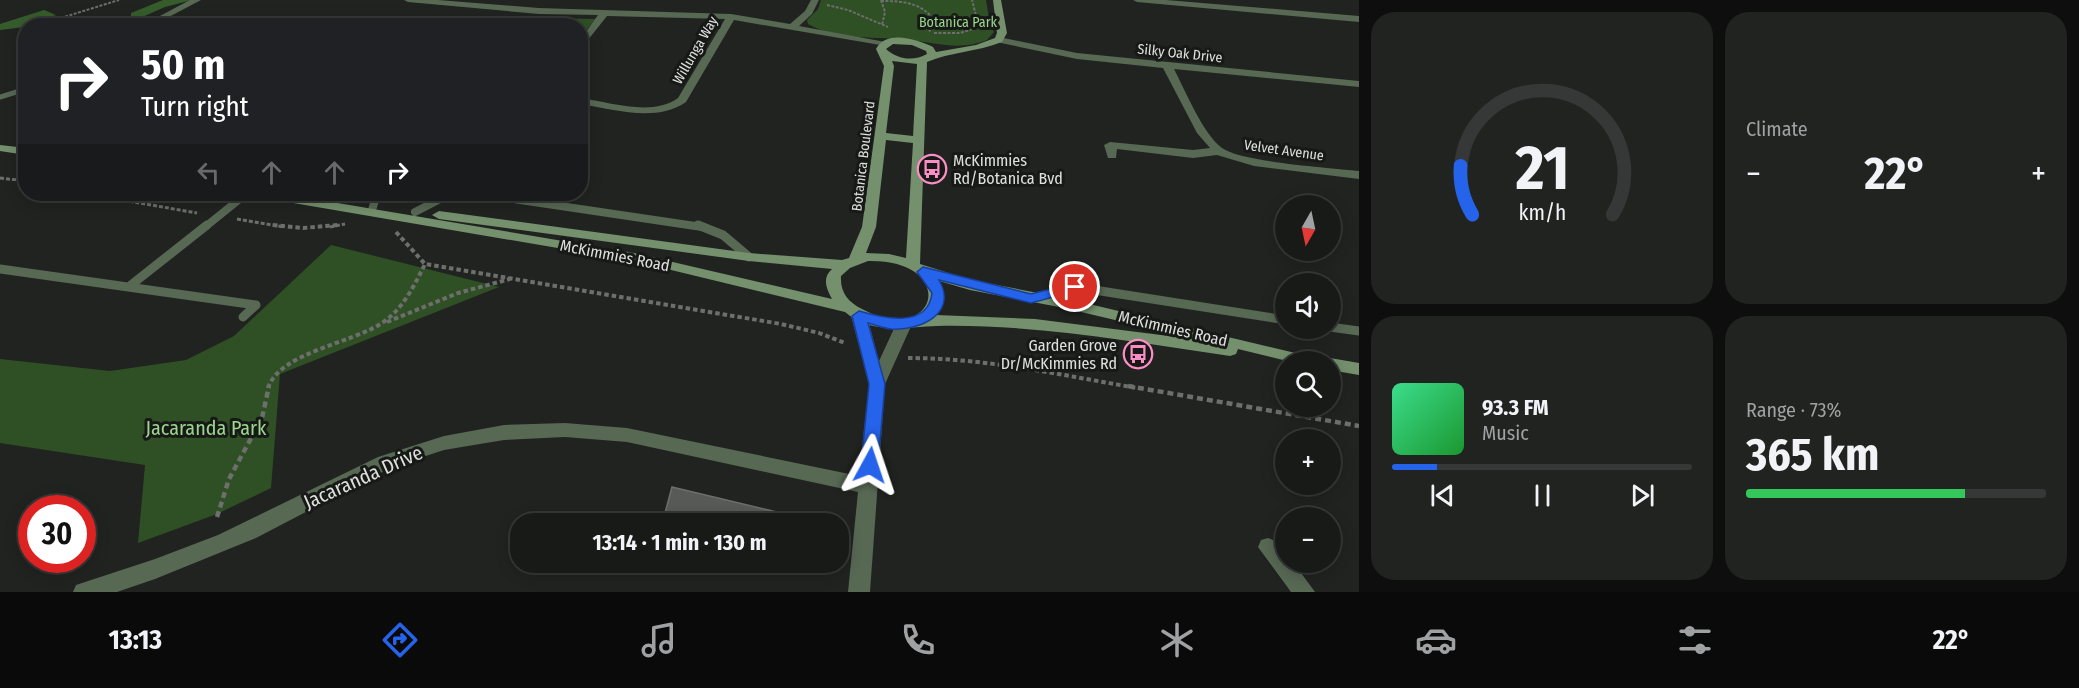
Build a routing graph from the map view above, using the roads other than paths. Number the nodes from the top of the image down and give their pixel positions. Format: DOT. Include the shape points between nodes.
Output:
graph roads {
  1 [pos="197,0"];
  2 [pos="408,0"];
  3 [pos="550,0"];
  4 [pos="998,0"];
  5 [pos="1137,0"];
  6 [pos="815,1"];
  7 [pos="539,11"];
  8 [pos="605,12"];
  9 [pos="162,17"];
  10 [pos="731,17"];
  11 [pos="1359,19"];
  12 [pos="793,26"];
  13 [pos="588,36"];
  14 [pos="846,38"];
  15 [pos="999,40"];
  16 [pos="884,49"];
  17 [pos="927,54"];
  18 [pos="1167,65"];
  19 [pos="1359,84"];
  20 [pos="18,92"];
  21 [pos="0,99"];
  22 [pos="588,102"];
  23 [pos="880,136"];
  24 [pos="917,140"];
  25 [pos="2,147"];
  26 [pos="18,150"];
  27 [pos="1218,151"];
  28 [pos="1112,155"];
  29 [pos="1359,175"];
  30 [pos="237,201"];
  31 [pos="308,201"];
  32 [pos="377,201"];
  33 [pos="435,201"];
  34 [pos="528,201"];
  35 [pos="377,212"];
  36 [pos="415,212"];
  37 [pos="749,257"];
  38 [pos="849,262"];
  39 [pos="918,268"];
  40 [pos="0,269"];
  41 [pos="131,285"];
  42 [pos="1031,298"];
  43 [pos="852,312"];
  44 [pos="243,317"];
  45 [pos="1275,318"];
  46 [pos="911,323"];
  47 [pos="1341,329"];
  48 [pos="1359,331"];
  49 [pos="1275,352"];
  50 [pos="1275,356"];
  51 [pos="1341,366"];
  52 [pos="1359,369"];
  53 [pos="877,384"];
  54 [pos="868,486"];
  55 [pos="1268,547"];
  56 [pos="110,588"];
  57 [pos="84,592"];
  58 [pos="859,592"];
  59 [pos="1304,592"];
  1 -- 9 [label="street"];
  2 -- 7 [label="street"];
  3 -- 7 [label="street"];
  4 -- 15 [label="main road" via="1002,33"];
  5 -- 11 [label="street"];
  6 -- 12 [label="street"];
  7 -- 8 [label="street"];
  8 -- 10 [label="street"];
  8 -- 13 [label="street"];
  10 -- 12 [label="street"];
  10 -- 22 [label="street, Willunga Way" via="674,108 649,110"];
  12 -- 14 [label="street"];
  14 -- 16 [label="street"];
  14 -- 16 [label="street" via="873,41"];
  15 -- 17 [label="main road" via="966,50"];
  15 -- 18 [label="street, Silky Oak Drive" via="1062,54"];
  16 -- 17 [label="main road" via="906,61"];
  16 -- 17 [label="main road" via="906,41"];
  16 -- 23 [label="main road, Botanica Boulevard" via="889,66"];
  17 -- 24 [label="main road"];
  18 -- 19 [label="street, Silky Oak Drive"];
  18 -- 27 [label="street" via="1203,133"];
  20 -- 21 [label="lane"];
  23 -- 24 [label="main road"];
  23 -- 38 [label="main road, Botanica Boulevard" via="869,227 865,242"];
  24 -- 39 [label="main road"];
  25 -- 26 [label="main road"];
  27 -- 28 [label="street, Velvet Avenue" via="1193,154 1110,145"];
  27 -- 29 [label="street, Velvet Avenue" via="1254,162"];
  30 -- 41 [label="lane"];
  31 -- 35 [label="main road, McKimmies Road"];
  32 -- 35 [label="lane"];
  33 -- 36 [label="lane"];
  34 -- 37 [label="lane" via="698,225 723,235"];
  35 -- 36 [label="main road, McKimmies Road"];
  35 -- 43 [label="main road, McKimmies Road" via="634,257"];
  36 -- 37 [label="main road, McKimmies Road"];
  37 -- 38 [label="main road, McKimmies Road"];
  38 -- 39 [label="main road" via="890,258"];
  38 -- 43 [label="main road" via="835,274 832,285 836,296"];
  39 -- 42 [label="main road, McKimmies Road"];
  39 -- 46 [label="main road" via="933,282 939,293 938,304 930,314"];
  40 -- 41 [label="lane"];
  41 -- 44 [label="lane" via="256,305"];
  42 -- 45 [label="lane" via="1075,287"];
  42 -- 49 [label="main road, McKimmies Road"];
  43 -- 46 [label="main road" via="889,324"];
  43 -- 53 [label="street" via="870,352"];
  46 -- 50 [label="main road, McKimmies Road" via="980,320"];
  46 -- 53 [label="street" via="889,355"];
  47 -- 48 [label="lane"];
  51 -- 52 [label="main road"];
  53 -- 54 [label="street"];
  54 -- 56 [label="street, Jacaranda Drive" via="627,435 588,429 517,430 430,447 385,462 216,546"];
  54 -- 58 [label="street"];
  55 -- 59 [label="street"];
  56 -- 57 [label="street, Jacaranda Drive"];
}
